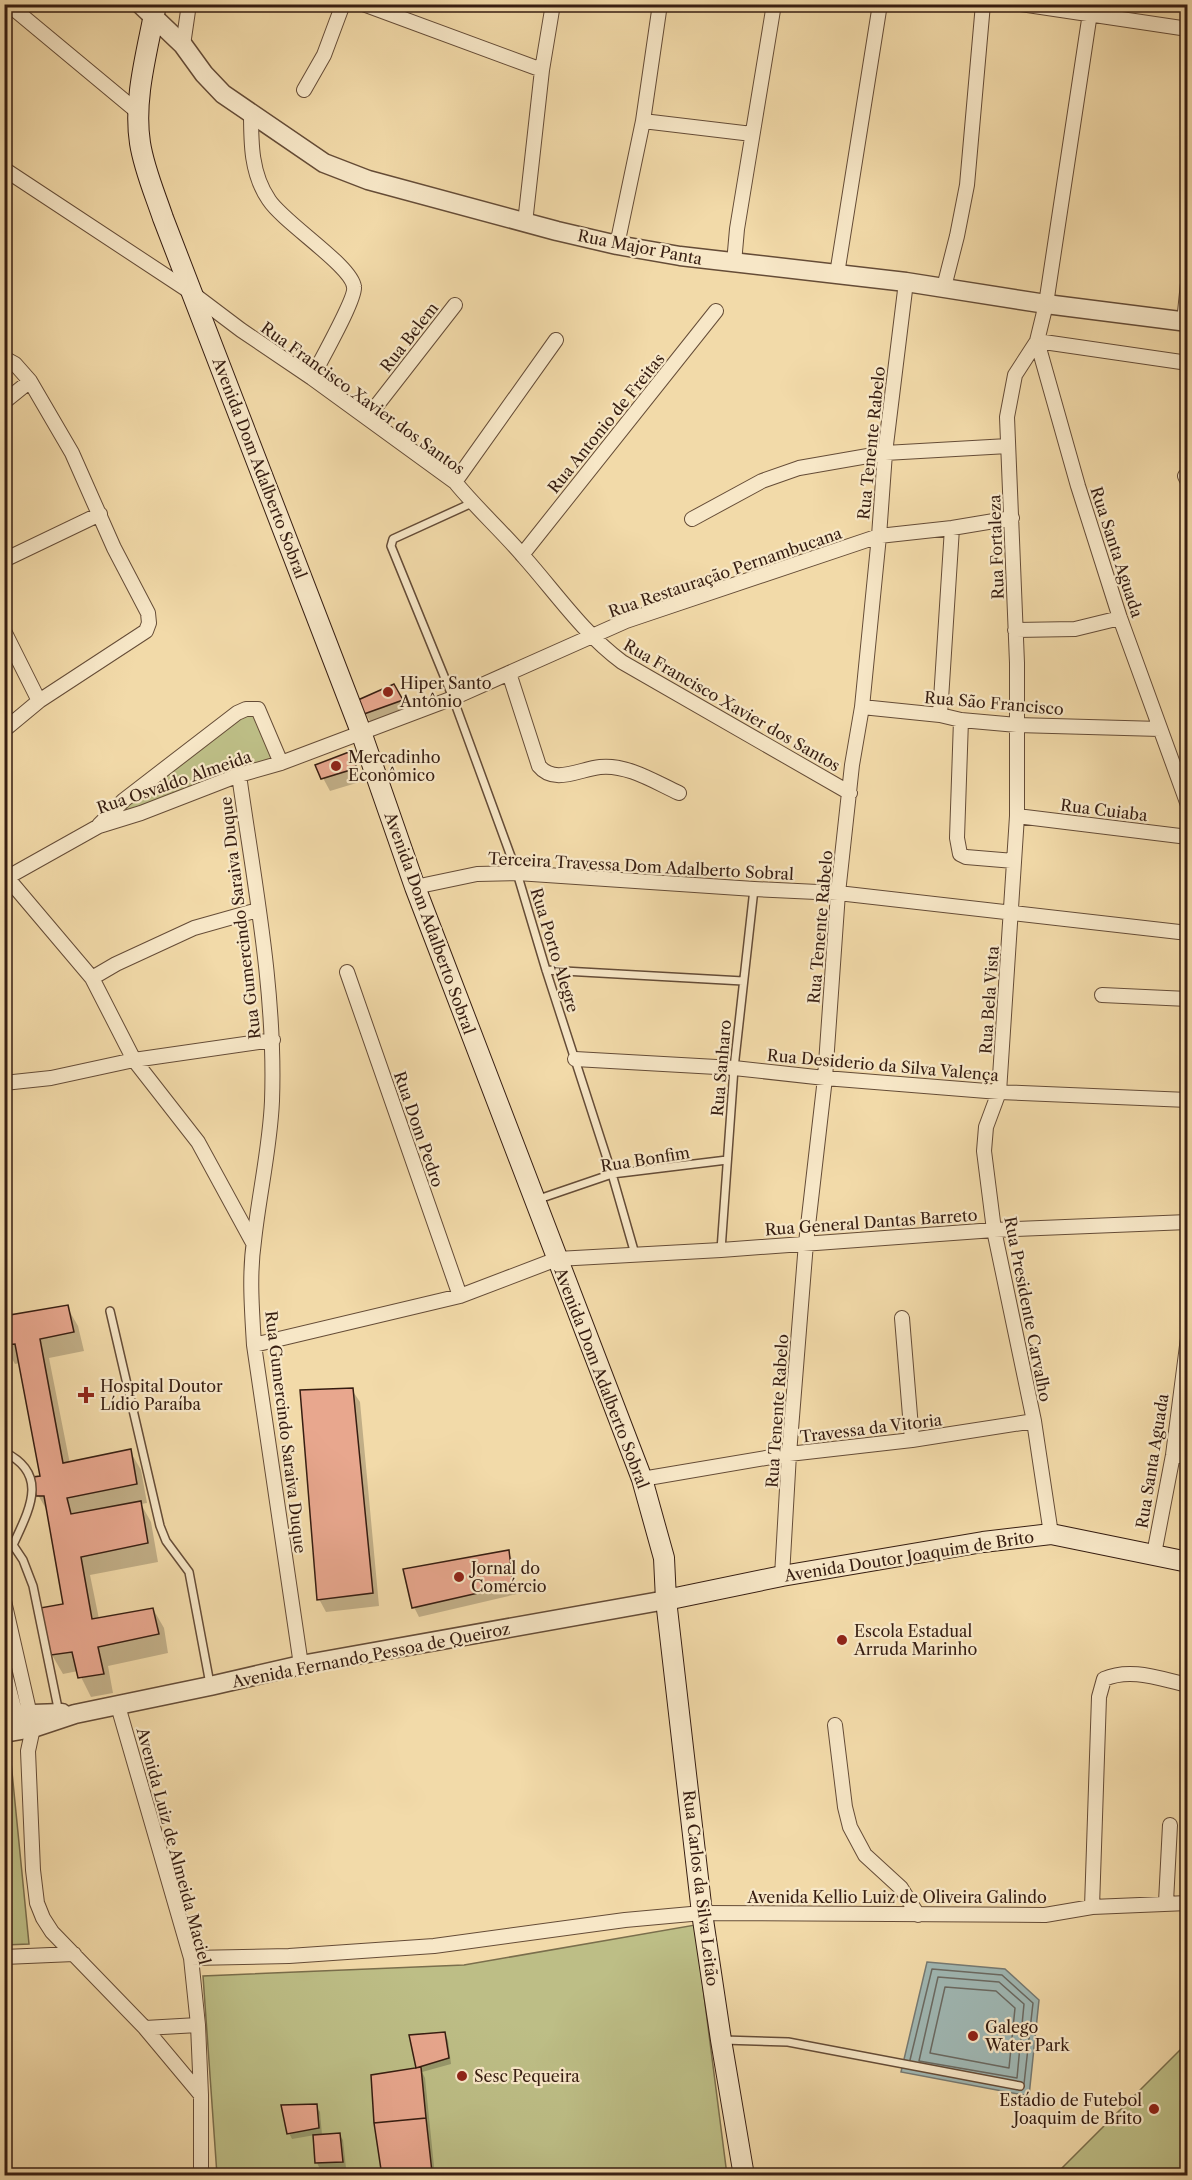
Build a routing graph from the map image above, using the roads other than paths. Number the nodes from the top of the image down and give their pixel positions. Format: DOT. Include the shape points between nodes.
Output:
graph roads {
  1 [pos="8,4"];
  2 [pos="189,4"];
  3 [pos="343,4"];
  4 [pos="363,4"];
  5 [pos="553,4"];
  6 [pos="660,4"];
  7 [pos="774,4"];
  8 [pos="880,4"];
  9 [pos="984,4"];
  10 [pos="1021,4"];
  11 [pos="1041,7"];
  12 [pos="150,9"];
  13 [pos="1090,13"];
  14 [pos="1188,28"];
  15 [pos="183,45"];
  16 [pos="542,70"];
  17 [pos="304,90"];
  18 [pos="139,109"];
  19 [pos="251,112"];
  20 [pos="643,121"];
  21 [pos="752,134"];
  22 [pos="4,169"];
  23 [pos="525,223"];
  24 [pos="617,245"];
  25 [pos="734,263"];
  26 [pos="837,274"];
  27 [pos="906,282"];
  28 [pos="1188,283"];
  29 [pos="944,287"];
  30 [pos="192,293"];
  31 [pos="1046,304"];
  32 [pos="455,305"];
  33 [pos="716,311"];
  34 [pos="1186,322"];
  35 [pos="556,340"];
  36 [pos="1037,341"];
  37 [pos="4,358"];
  38 [pos="1188,363"];
  39 [pos="312,378"];
  40 [pos="30,381"];
  41 [pos="4,402"];
  42 [pos="367,418"];
  43 [pos="1008,446"];
  44 [pos="885,453"];
  45 [pos="455,482"];
  46 [pos="472,503"];
  47 [pos="100,514"];
  48 [pos="1012,518"];
  49 [pos="692,519"];
  50 [pos="952,528"];
  51 [pos="879,536"];
  52 [pos="522,555"];
  53 [pos="4,560"];
  54 [pos="1120,618"];
  55 [pos="1015,630"];
  56 [pos="4,631"];
  57 [pos="591,637"];
  58 [pos="510,673"];
  59 [pos="453,698"];
  60 [pos="39,700"];
  61 [pos="862,706"];
  62 [pos="940,715"];
  63 [pos="961,720"];
  64 [pos="1017,725"];
  65 [pos="1160,729"];
  66 [pos="4,730"];
  67 [pos="361,732"];
  68 [pos="281,763"];
  69 [pos="239,775"];
  70 [pos="1185,789"];
  71 [pos="679,793"];
  72 [pos="850,793"];
  73 [pos="1188,805"];
  74 [pos="1017,816"];
  75 [pos="99,826"];
  76 [pos="1188,837"];
  77 [pos="1014,861"];
  78 [pos="518,873"];
  79 [pos="6,875"];
  80 [pos="415,887"];
  81 [pos="754,889"];
  82 [pos="838,893"];
  83 [pos="258,910"];
  84 [pos="1011,911"];
  85 [pos="1188,933"];
  86 [pos="546,970"];
  87 [pos="347,972"];
  88 [pos="92,978"];
  89 [pos="743,981"];
  90 [pos="1102,994"];
  91 [pos="1188,999"];
  92 [pos="273,1040"];
  93 [pos="575,1059"];
  94 [pos="134,1060"];
  95 [pos="734,1068"];
  96 [pos="825,1078"];
  97 [pos="4,1083"];
  98 [pos="999,1092"];
  99 [pos="1188,1100"];
  100 [pos="726,1160"];
  101 [pos="612,1174"];
  102 [pos="534,1200"];
  103 [pos="1188,1222"];
  104 [pos="994,1230"];
  105 [pos="253,1243"];
  106 [pos="807,1243"];
  107 [pos="721,1250"];
  108 [pos="635,1254"];
  109 [pos="557,1259"];
  110 [pos="460,1296"];
  111 [pos="110,1311"];
  112 [pos="902,1318"];
  113 [pos="1188,1338"];
  114 [pos="254,1345"];
  115 [pos="1034,1421"];
  116 [pos="912,1440"];
  117 [pos="4,1452"];
  118 [pos="789,1454"];
  119 [pos="1173,1455"];
  120 [pos="1188,1457"];
  121 [pos="642,1479"];
  122 [pos="1051,1534"];
  123 [pos="13,1545"];
  124 [pos="4,1548"];
  125 [pos="1154,1554"];
  126 [pos="1188,1562"];
  127 [pos="782,1576"];
  128 [pos="666,1600"];
  129 [pos="4,1601"];
  130 [pos="301,1665"];
  131 [pos="4,1670"];
  132 [pos="1188,1685"];
  133 [pos="210,1686"];
  134 [pos="118,1706"];
  135 [pos="65,1715"];
  136 [pos="18,1722"];
  137 [pos="835,1725"];
  138 [pos="1170,1825"];
  139 [pos="1166,1902"];
  140 [pos="1188,1903"];
  141 [pos="1092,1907"];
  142 [pos="702,1913"];
  143 [pos="918,1915"];
  144 [pos="74,1953"];
  145 [pos="4,1957"];
  146 [pos="191,1959"];
  147 [pos="198,2025"];
  148 [pos="145,2028"];
  149 [pos="721,2040"];
  150 [pos="1020,2086"];
  151 [pos="201,2095"];
  152 [pos="201,2175"];
  153 [pos="744,2175"];
  1 -- 18 [label="street"];
  2 -- 15 [label="street"];
  3 -- 17 [label="street" via="324,55"];
  4 -- 16 [label="street"];
  5 -- 16 [label="street"];
  6 -- 20 [label="street"];
  7 -- 21 [label="street"];
  8 -- 26 [label="street"];
  9 -- 29 [label="street" via="967,185"];
  10 -- 11 [label="street"];
  11 -- 13 [label="street"];
  12 -- 15 [label="street, Rua Major Panta"];
  12 -- 18 [label="main road, Avenida Dom Adalberto Sobral"];
  13 -- 14 [label="street"];
  13 -- 31 [label="street, Rua Santa Aguada"];
  15 -- 19 [label="street, Rua Major Panta" via="223,94"];
  16 -- 23 [label="street"];
  18 -- 30 [label="main road, Avenida Dom Adalberto Sobral" via="145,164"];
  19 -- 23 [label="street, Rua Major Panta" via="342,172"];
  19 -- 39 [label="street" via="253,164 268,199 354,284 347,308"];
  20 -- 21 [label="street"];
  20 -- 24 [label="street"];
  21 -- 25 [label="street"];
  22 -- 30 [label="street, Rua Francisco Xavier dos Santos"];
  23 -- 24 [label="street, Rua Major Panta"];
  24 -- 25 [label="street, Rua Major Panta"];
  25 -- 26 [label="street, Rua Major Panta"];
  26 -- 27 [label="street, Rua Major Panta"];
  27 -- 29 [label="street, Rua Major Panta"];
  27 -- 44 [label="street, Rua Tenente Rabelo"];
  28 -- 34 [label="street"];
  29 -- 31 [label="street, Rua Major Panta"];
  30 -- 39 [label="street, Rua Francisco Xavier dos Santos"];
  30 -- 67 [label="main road, Avenida Dom Adalberto Sobral"];
  31 -- 34 [label="street, Rua Major Panta"];
  31 -- 36 [label="street, Rua Santa Aguada"];
  32 -- 42 [label="street, Rua Belem"];
  33 -- 52 [label="street, Rua Antonio de Freitas"];
  35 -- 45 [label="street"];
  36 -- 38 [label="street"];
  36 -- 43 [label="street, Rua Fortaleza" via="1015,375 1007,417"];
  36 -- 54 [label="street, Rua Santa Aguada"];
  37 -- 40 [label="street"];
  39 -- 42 [label="street, Rua Francisco Xavier dos Santos"];
  40 -- 41 [label="street"];
  40 -- 47 [label="street" via="72,453"];
  42 -- 45 [label="street, Rua Francisco Xavier dos Santos"];
  43 -- 44 [label="street"];
  43 -- 48 [label="street, Rua Fortaleza"];
  44 -- 49 [label="street" via="790,471 762,481"];
  44 -- 51 [label="street, Rua Tenente Rabelo"];
  45 -- 46 [label="street, Rua Francisco Xavier dos Santos"];
  46 -- 52 [label="street, Rua Francisco Xavier dos Santos"];
  46 -- 59 [label="lane, Rua Porto Alegre" via="393,538 391,546"];
  47 -- 53 [label="street"];
  47 -- 60 [label="street" via="149,623 146,632"];
  48 -- 50 [label="street, Rua Restauração Pernambucana"];
  48 -- 55 [label="street, Rua Fortaleza"];
  50 -- 51 [label="street, Rua Restauração Pernambucana"];
  50 -- 62 [label="street"];
  51 -- 57 [label="street, Rua Restauração Pernambucana" via="626,621"];
  51 -- 61 [label="street, Rua Tenente Rabelo"];
  52 -- 57 [label="street, Rua Francisco Xavier dos Santos"];
  54 -- 55 [label="street" via="1075,628"];
  54 -- 65 [label="street, Rua Santa Aguada"];
  55 -- 64 [label="street, Rua Fortaleza"];
  56 -- 60 [label="street"];
  57 -- 58 [label="street, Rua Restauração Pernambucana"];
  57 -- 72 [label="street, Rua Francisco Xavier dos Santos" via="622,662"];
  58 -- 59 [label="street, Rua Restauração Pernambucana"];
  58 -- 71 [label="street" via="539,766 548,774 558,776 614,766"];
  59 -- 67 [label="street, Rua Osvaldo Almeida"];
  59 -- 78 [label="lane, Rua Porto Alegre"];
  60 -- 66 [label="street"];
  61 -- 62 [label="street, Rua São Francisco"];
  61 -- 72 [label="street, Rua Tenente Rabelo"];
  62 -- 63 [label="street, Rua São Francisco"];
  63 -- 64 [label="street, Rua São Francisco"];
  63 -- 77 [label="street" via="957,838 960,854"];
  64 -- 65 [label="street, Rua São Francisco"];
  64 -- 74 [label="street, Rua Fortaleza"];
  65 -- 70 [label="street, Rua Santa Aguada"];
  67 -- 68 [label="street, Rua Osvaldo Almeida"];
  67 -- 80 [label="main road, Avenida Dom Adalberto Sobral"];
  68 -- 69 [label="street, Rua Osvaldo Almeida"];
  68 -- 75 [label="street" via="258,709 246,709 124,800"];
  69 -- 75 [label="street, Rua Osvaldo Almeida"];
  69 -- 83 [label="street, Rua Gumercindo Saraiva Duque"];
  70 -- 73 [label="street, Rua Santa Aguada"];
  72 -- 82 [label="street, Rua Tenente Rabelo"];
  74 -- 76 [label="street, Rua Cuiaba"];
  74 -- 77 [label="street, Rua Fortaleza"];
  75 -- 79 [label="street, Rua Osvaldo Almeida"];
  77 -- 84 [label="street, Rua Fortaleza"];
  78 -- 80 [label="street, Terceira Travessa Dom Adalberto Sobral" via="477,874"];
  78 -- 81 [label="street, Terceira Travessa Dom Adalberto Sobral"];
  78 -- 86 [label="lane, Rua Porto Alegre"];
  79 -- 88 [label="street"];
  80 -- 102 [label="main road, Avenida Dom Adalberto Sobral"];
  81 -- 82 [label="street, Terceira Travessa Dom Adalberto Sobral"];
  81 -- 89 [label="lane, Rua Sanharo"];
  82 -- 84 [label="street, Terceira Travessa Dom Adalberto Sobral"];
  82 -- 96 [label="street, Rua Tenente Rabelo"];
  83 -- 88 [label="street" via="194,928"];
  83 -- 92 [label="street, Rua Gumercindo Saraiva Duque"];
  84 -- 85 [label="street, Terceira Travessa Dom Adalberto Sobral"];
  84 -- 98 [label="street, Rua Bela Vista"];
  86 -- 89 [label="lane"];
  86 -- 93 [label="lane, Rua Porto Alegre"];
  87 -- 110 [label="street, Rua Dom Pedro"];
  88 -- 94 [label="street"];
  89 -- 95 [label="lane, Rua Sanharo"];
  90 -- 91 [label="street"];
  92 -- 94 [label="street"];
  92 -- 105 [label="street, Rua Gumercindo Saraiva Duque" via="270,1139"];
  93 -- 95 [label="street, Rua Desiderio da Silva Valença"];
  93 -- 101 [label="lane, Rua Porto Alegre"];
  94 -- 97 [label="street" via="51,1078"];
  94 -- 105 [label="street" via="198,1142"];
  95 -- 96 [label="street, Rua Desiderio da Silva Valença"];
  95 -- 100 [label="lane, Rua Sanharo"];
  96 -- 98 [label="street, Rua Desiderio da Silva Valença"];
  96 -- 106 [label="street, Rua Tenente Rabelo"];
  98 -- 99 [label="street, Rua Desiderio da Silva Valença"];
  98 -- 104 [label="street, Rua Presidente Carvalho" via="986,1127 984,1151"];
  100 -- 101 [label="lane, Rua Bonfim"];
  100 -- 107 [label="lane, Rua Sanharo"];
  101 -- 102 [label="lane, Rua Bonfim"];
  101 -- 108 [label="lane, Rua Porto Alegre"];
  102 -- 109 [label="main road, Avenida Dom Adalberto Sobral"];
  103 -- 104 [label="street, Rua General Dantas Barreto"];
  104 -- 106 [label="street, Rua General Dantas Barreto"];
  104 -- 115 [label="street, Rua Presidente Carvalho"];
  105 -- 114 [label="street, Rua Gumercindo Saraiva Duque"];
  106 -- 107 [label="street, Rua General Dantas Barreto"];
  106 -- 118 [label="street, Rua Tenente Rabelo"];
  107 -- 108 [label="street, Rua General Dantas Barreto"];
  108 -- 109 [label="street, Rua General Dantas Barreto"];
  109 -- 110 [label="street, Rua General Dantas Barreto"];
  109 -- 121 [label="main road, Avenida Dom Adalberto Sobral"];
  110 -- 114 [label="street, Rua General Dantas Barreto"];
  111 -- 133 [label="lane" via="160,1526 189,1572"];
  112 -- 116 [label="street"];
  113 -- 119 [label="street, Rua Santa Aguada"];
  114 -- 130 [label="street, Rua Gumercindo Saraiva Duque"];
  115 -- 116 [label="street, Travessa da Vitoria"];
  115 -- 122 [label="street, Rua Presidente Carvalho"];
  116 -- 118 [label="street, Travessa da Vitoria"];
  117 -- 123 [label="lane" via="28,1470 33,1488 31,1505"];
  118 -- 121 [label="street, Travessa da Vitoria"];
  118 -- 127 [label="street, Rua Tenente Rabelo"];
  119 -- 120 [label="street"];
  119 -- 125 [label="street, Rua Santa Aguada"];
  121 -- 128 [label="main road, Avenida Dom Adalberto Sobral" via="664,1558"];
  122 -- 125 [label="main road, Avenida Doutor Joaquim de Brito"];
  122 -- 127 [label="main road, Avenida Doutor Joaquim de Brito"];
  123 -- 124 [label="lane"];
  123 -- 135 [label="lane" via="33,1586"];
  125 -- 126 [label="main road, Avenida Doutor Joaquim de Brito"];
  127 -- 128 [label="main road, Avenida Doutor Joaquim de Brito"];
  128 -- 130 [label="street, Avenida Fernando Pessoa de Queiroz"];
  128 -- 142 [label="main road, Rua Carlos da Silva Leitão"];
  129 -- 136 [label="street"];
  130 -- 133 [label="street, Avenida Fernando Pessoa de Queiroz"];
  131 -- 136 [label="street"];
  132 -- 141 [label="street" via="1133,1673 1104,1679 1099,1697"];
  133 -- 134 [label="street, Avenida Fernando Pessoa de Queiroz"];
  134 -- 135 [label="street, Avenida Fernando Pessoa de Queiroz"];
  134 -- 146 [label="street, Avenida Luiz de Almeida Maciel"];
  135 -- 136 [label="street, Avenida Fernando Pessoa de Queiroz"];
  136 -- 144 [label="street" via="28,1751 38,1903 52,1932"];
  137 -- 143 [label="street" via="850,1827 865,1855 901,1888"];
  138 -- 139 [label="street"];
  139 -- 140 [label="street, Avenida Kellio Luiz de Oliveira Galindo"];
  139 -- 141 [label="street, Avenida Kellio Luiz de Oliveira Galindo"];
  141 -- 143 [label="street, Avenida Kellio Luiz de Oliveira Galindo" via="1045,1915"];
  142 -- 143 [label="street, Avenida Kellio Luiz de Oliveira Galindo"];
  142 -- 146 [label="street, Avenida Kellio Luiz de Oliveira Galindo" via="434,1947"];
  142 -- 149 [label="main road, Rua Carlos da Silva Leitão"];
  144 -- 145 [label="street"];
  144 -- 148 [label="street"];
  146 -- 147 [label="street, Avenida Luiz de Almeida Maciel"];
  147 -- 148 [label="street"];
  147 -- 151 [label="street, Avenida Luiz de Almeida Maciel"];
  148 -- 151 [label="street"];
  149 -- 150 [label="lane" via="788,2042"];
  149 -- 153 [label="main road, Rua Carlos da Silva Leitão"];
  151 -- 152 [label="street, Avenida Luiz de Almeida Maciel"];
}
